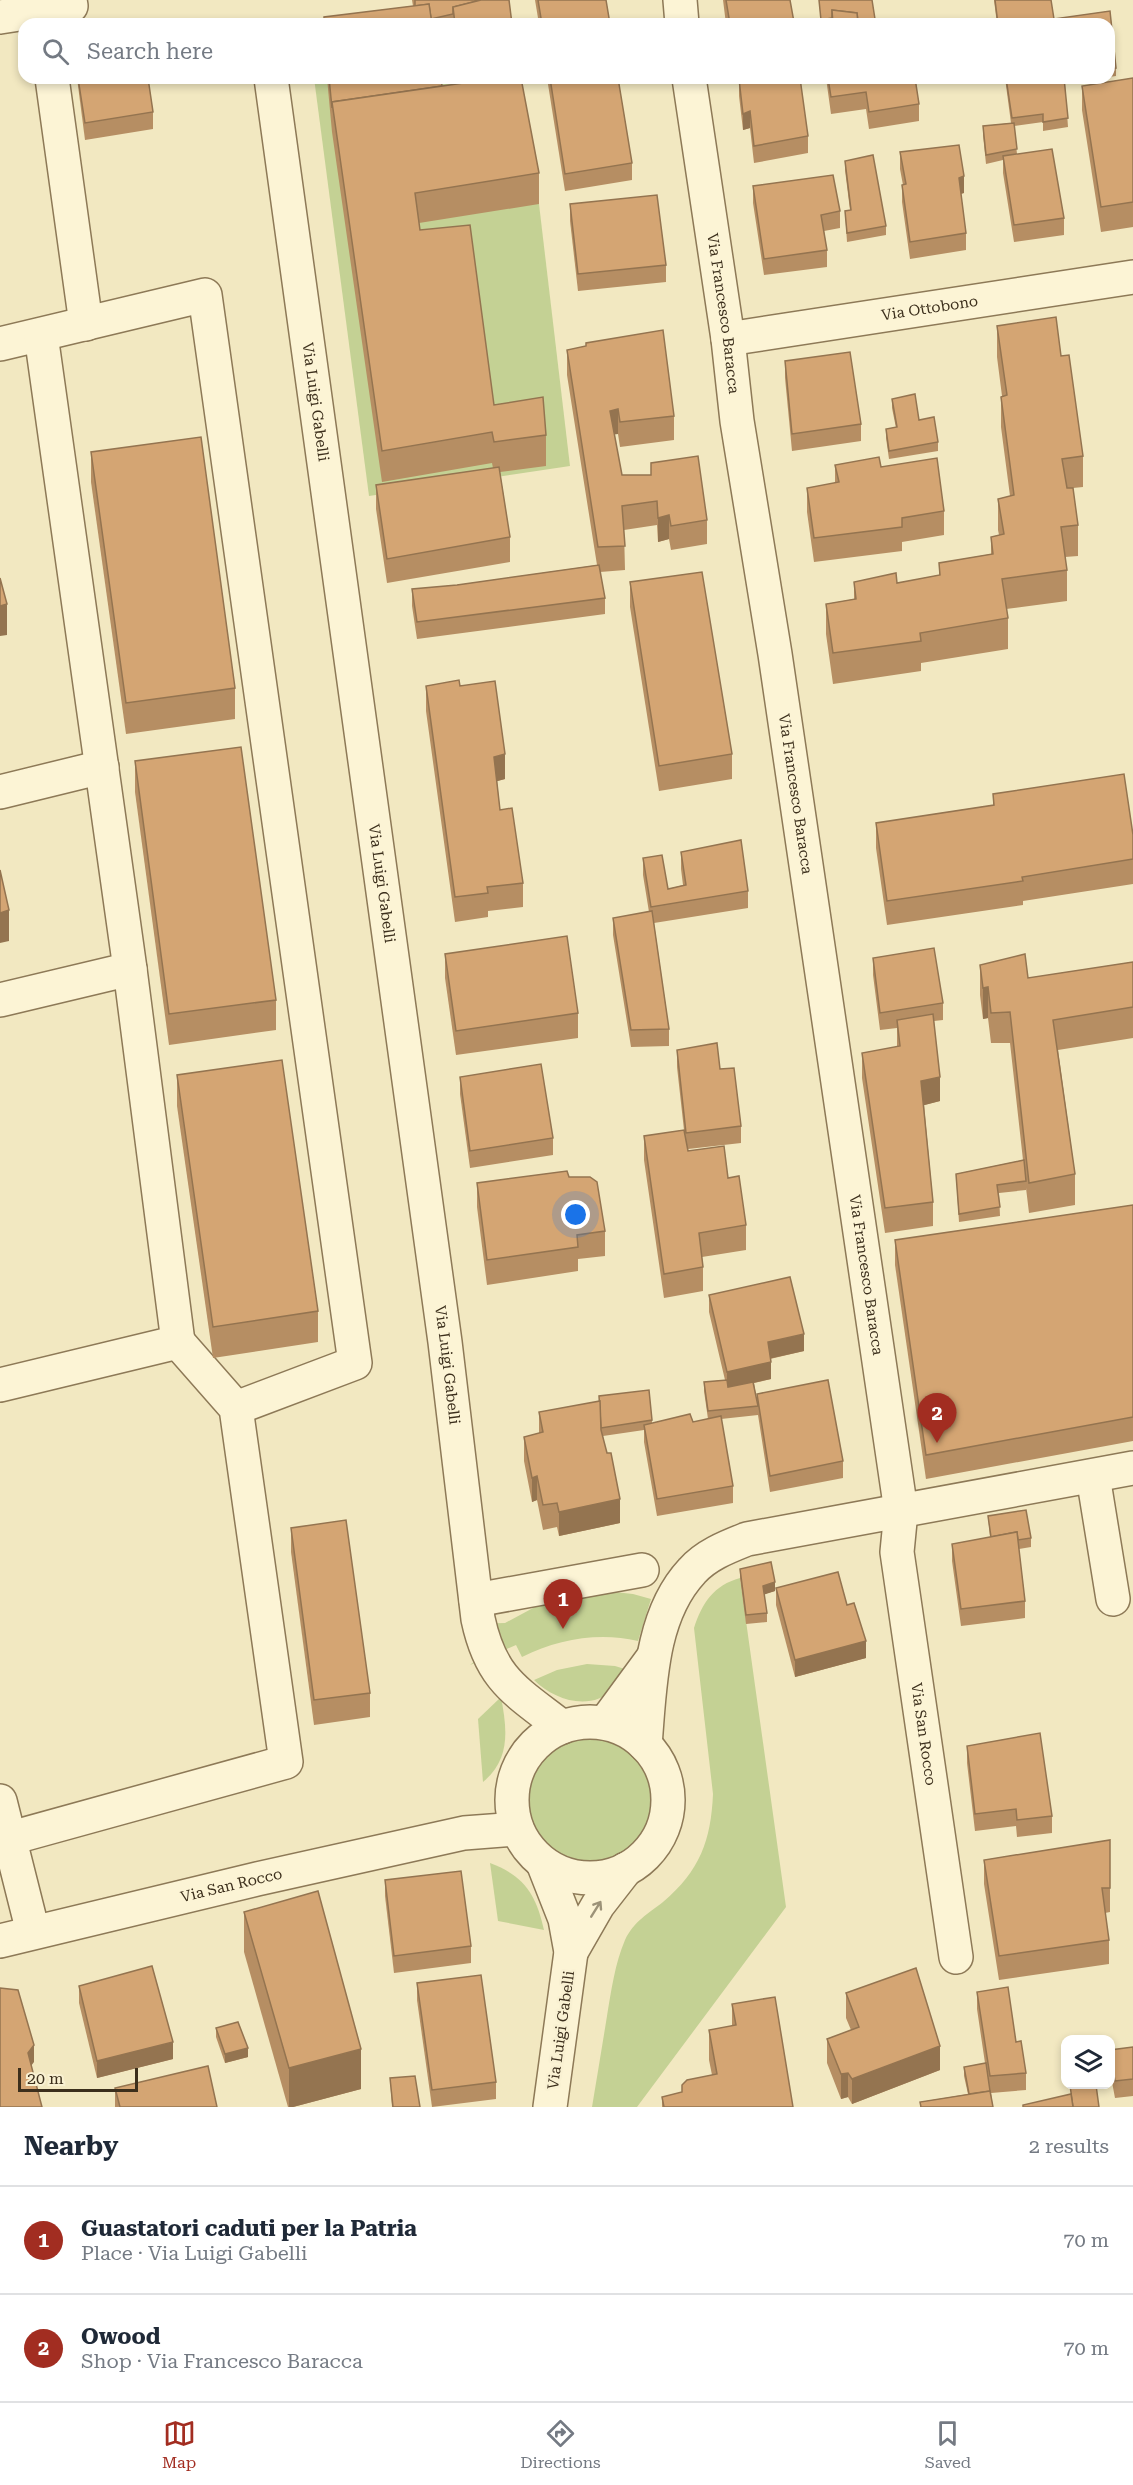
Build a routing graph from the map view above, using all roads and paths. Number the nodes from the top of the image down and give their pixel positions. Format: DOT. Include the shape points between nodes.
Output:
graph roads {
  1 [pos="680,0"];
  2 [pos="53,11"];
  3 [pos="0,16"];
  4 [pos="682,18"];
  5 [pos="53,84"];
  6 [pos="272,84"];
  7 [pos="691,84"];
  8 [pos="1133,277"];
  9 [pos="86,324"];
  10 [pos="41,335"];
  11 [pos="728,339"];
  12 [pos="0,344"];
  13 [pos="102,767"];
  14 [pos="0,792"];
  15 [pos="130,969"];
  16 [pos="0,1000"];
  17 [pos="178,1342"];
  18 [pos="0,1385"];
  19 [pos="236,1408"];
  20 [pos="1133,1468"];
  21 [pos="1093,1476"];
  22 [pos="901,1511"];
  23 [pos="642,1570"];
  24 [pos="1113,1599"];
  25 [pos="476,1600"];
  26 [pos="653,1658"];
  27 [pos="507,1684"];
  28 [pos="605,1723"];
  29 [pos="562,1727"];
  30 [pos="645,1745"];
  31 [pos="528,1752"];
  32 [pos="0,1801"];
  33 [pos="515,1820"];
  34 [pos="5,1840"];
  35 [pos="543,1863"];
  36 [pos="626,1869"];
  37 [pos="33,1932"];
  38 [pos="0,1941"];
  39 [pos="571,1952"];
  40 [pos="957,1958"];
  41 [pos="550,2107"];
  1 -- 4 [label="street"];
  2 -- 3 [label="street"];
  5 -- 9 [label="street"];
  6 -- 25 [label="street, Via Luigi Gabelli" via="445,1342"];
  7 -- 11 [label="street, Via Francesco Baracca"];
  8 -- 11 [label="street, Via Ottobono"];
  9 -- 10 [label="street"];
  9 -- 19 [label="street" via="205,295 355,1363"];
  10 -- 12 [label="street"];
  10 -- 13 [label="street"];
  11 -- 22 [label="street, Via Francesco Baracca" via="736,421 777,666"];
  13 -- 14 [label="street"];
  13 -- 15 [label="street"];
  15 -- 16 [label="street"];
  15 -- 17 [label="street"];
  17 -- 18 [label="street"];
  17 -- 19 [label="street"];
  19 -- 34 [label="street" via="286,1762"];
  20 -- 21 [label="street"];
  21 -- 22 [label="street"];
  21 -- 24 [label="street"];
  22 -- 26 [label="street" via="747,1539 716,1552 683,1582 665,1617"];
  22 -- 40 [label="street, Via San Rocco" via="897,1552"];
  23 -- 25 [label="street"];
  25 -- 27 [label="street, Via Luigi Gabelli" via="483,1642"];
  26 -- 28 [label="street"];
  26 -- 30 [label="street"];
  27 -- 29 [label="street, Via Luigi Gabelli"];
  27 -- 31 [label="street, Via Luigi Gabelli"];
  28 -- 29 [label="street" via="582,1722"];
  28 -- 30 [label="street" via="626,1731"];
  29 -- 31 [label="street"];
  30 -- 36 [label="street" via="659,1764 667,1787 667,1812 660,1834 646,1855"];
  31 -- 33 [label="street" via="517,1769 512,1789"];
  32 -- 34 [label="street"];
  33 -- 35 [label="street" via="527,1847"];
  33 -- 37 [label="street, Via San Rocco"];
  34 -- 37 [label="street"];
  35 -- 36 [label="street" via="582,1878 603,1877"];
  35 -- 39 [label="street, Via Luigi Gabelli" via="565,1918"];
  39 -- 36 [label="street, Via Luigi Gabelli, one-way" via="598,1905"];
  37 -- 38 [label="street, Via San Rocco"];
  39 -- 41 [label="street, Via Luigi Gabelli" via="555,1995"];
}
